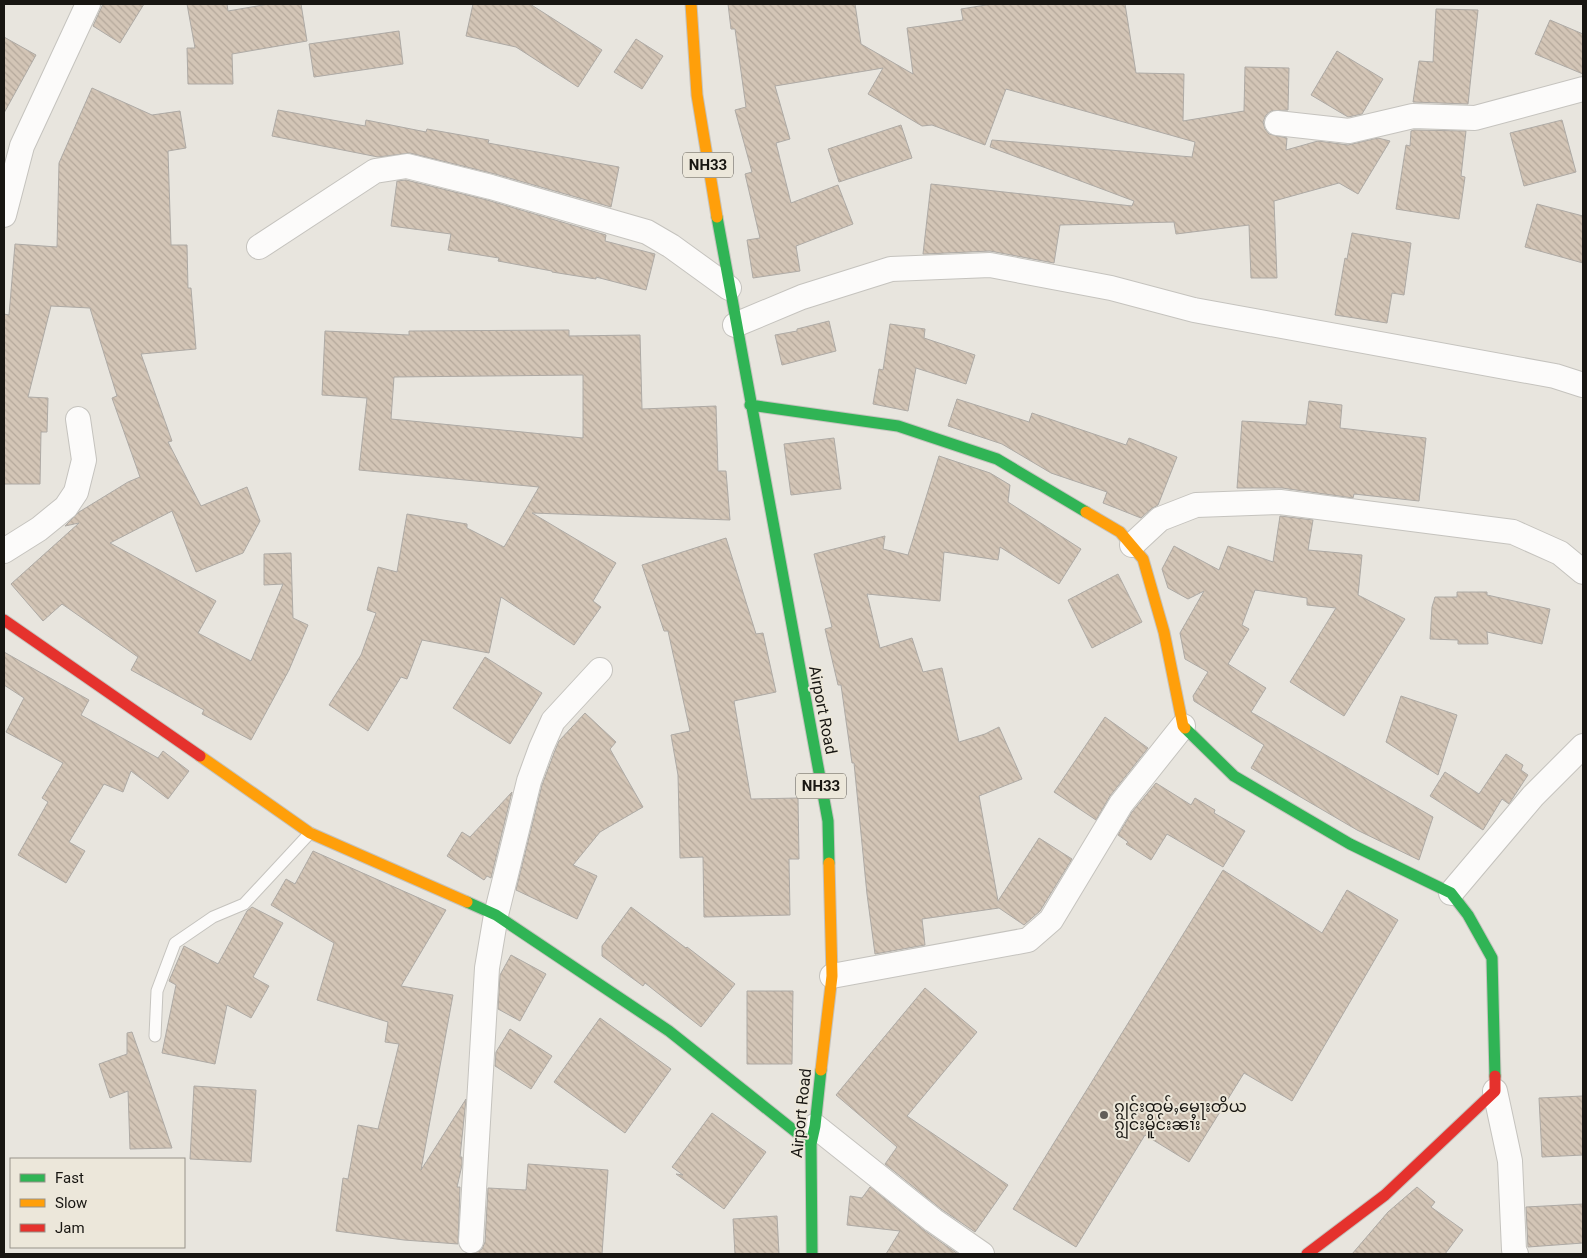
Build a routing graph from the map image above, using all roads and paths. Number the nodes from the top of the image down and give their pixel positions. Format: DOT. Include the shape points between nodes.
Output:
graph roads {
  1 [pos="88,4"];
  2 [pos="691,4"];
  3 [pos="1583,89"];
  4 [pos="1277,123"];
  5 [pos="4,215"];
  6 [pos="259,247"];
  7 [pos="729,288"];
  8 [pos="735,325"];
  9 [pos="1583,386"];
  10 [pos="750,404"];
  11 [pos="78,420"];
  12 [pos="1132,545"];
  13 [pos="4,551"];
  14 [pos="1583,572"];
  15 [pos="4,620"];
  16 [pos="600,670"];
  17 [pos="1183,726"];
  18 [pos="1583,746"];
  19 [pos="310,833"];
  20 [pos="1451,893"];
  21 [pos="496,915"];
  22 [pos="832,976"];
  23 [pos="156,1036"];
  24 [pos="1495,1091"];
  25 [pos="813,1135"];
  26 [pos="471,1241"];
  27 [pos="812,1254"];
  28 [pos="982,1254"];
  29 [pos="1307,1254"];
  30 [pos="1516,1254"];
  1 -- 5 [label="street" via="22,146"];
  2 -- 7 [label="main road, NH33" via="697,94"];
  3 -- 4 [label="street" via="1475,118 1413,116 1349,131"];
  6 -- 7 [label="street" via="375,171 407,166 648,232"];
  7 -- 8 [label="main road, NH33"];
  8 -- 9 [label="street" via="802,296 891,269 990,265 1111,288 1194,310 1555,376"];
  8 -- 10 [label="main road, Airport Road / NH33"];
  10 -- 12 [label="main road" via="898,426 996,459 1120,532"];
  10 -- 22 [label="main road, Airport Road / NH33" via="828,821"];
  11 -- 13 [label="street" via="84,460 76,492 66,507"];
  12 -- 14 [label="street" via="1160,519 1196,505 1280,502 1513,532 1560,553"];
  12 -- 17 [label="main road" via="1146,568 1164,632"];
  15 -- 19 [label="main road"];
  16 -- 21 [label="street" via="553,721 545,739 529,781"];
  17 -- 20 [label="main road" via="1234,776 1350,844"];
  17 -- 22 [label="street" via="1121,804 1051,920 1028,940"];
  18 -- 20 [label="street" via="1533,796"];
  19 -- 21 [label="main road"];
  19 -- 23 [label="lane" via="244,904 213,917 175,943 157,990"];
  20 -- 24 [label="main road" via="1468,915 1492,958"];
  21 -- 25 [label="main road" via="669,1031"];
  21 -- 26 [label="street" via="487,968"];
  22 -- 25 [label="main road, Airport Road / NH33"];
  24 -- 29 [label="main road" via="1385,1195"];
  24 -- 30 [label="street" via="1510,1161"];
  25 -- 27 [label="main road, Airport Road / NH33"];
  25 -- 28 [label="street"];
}
